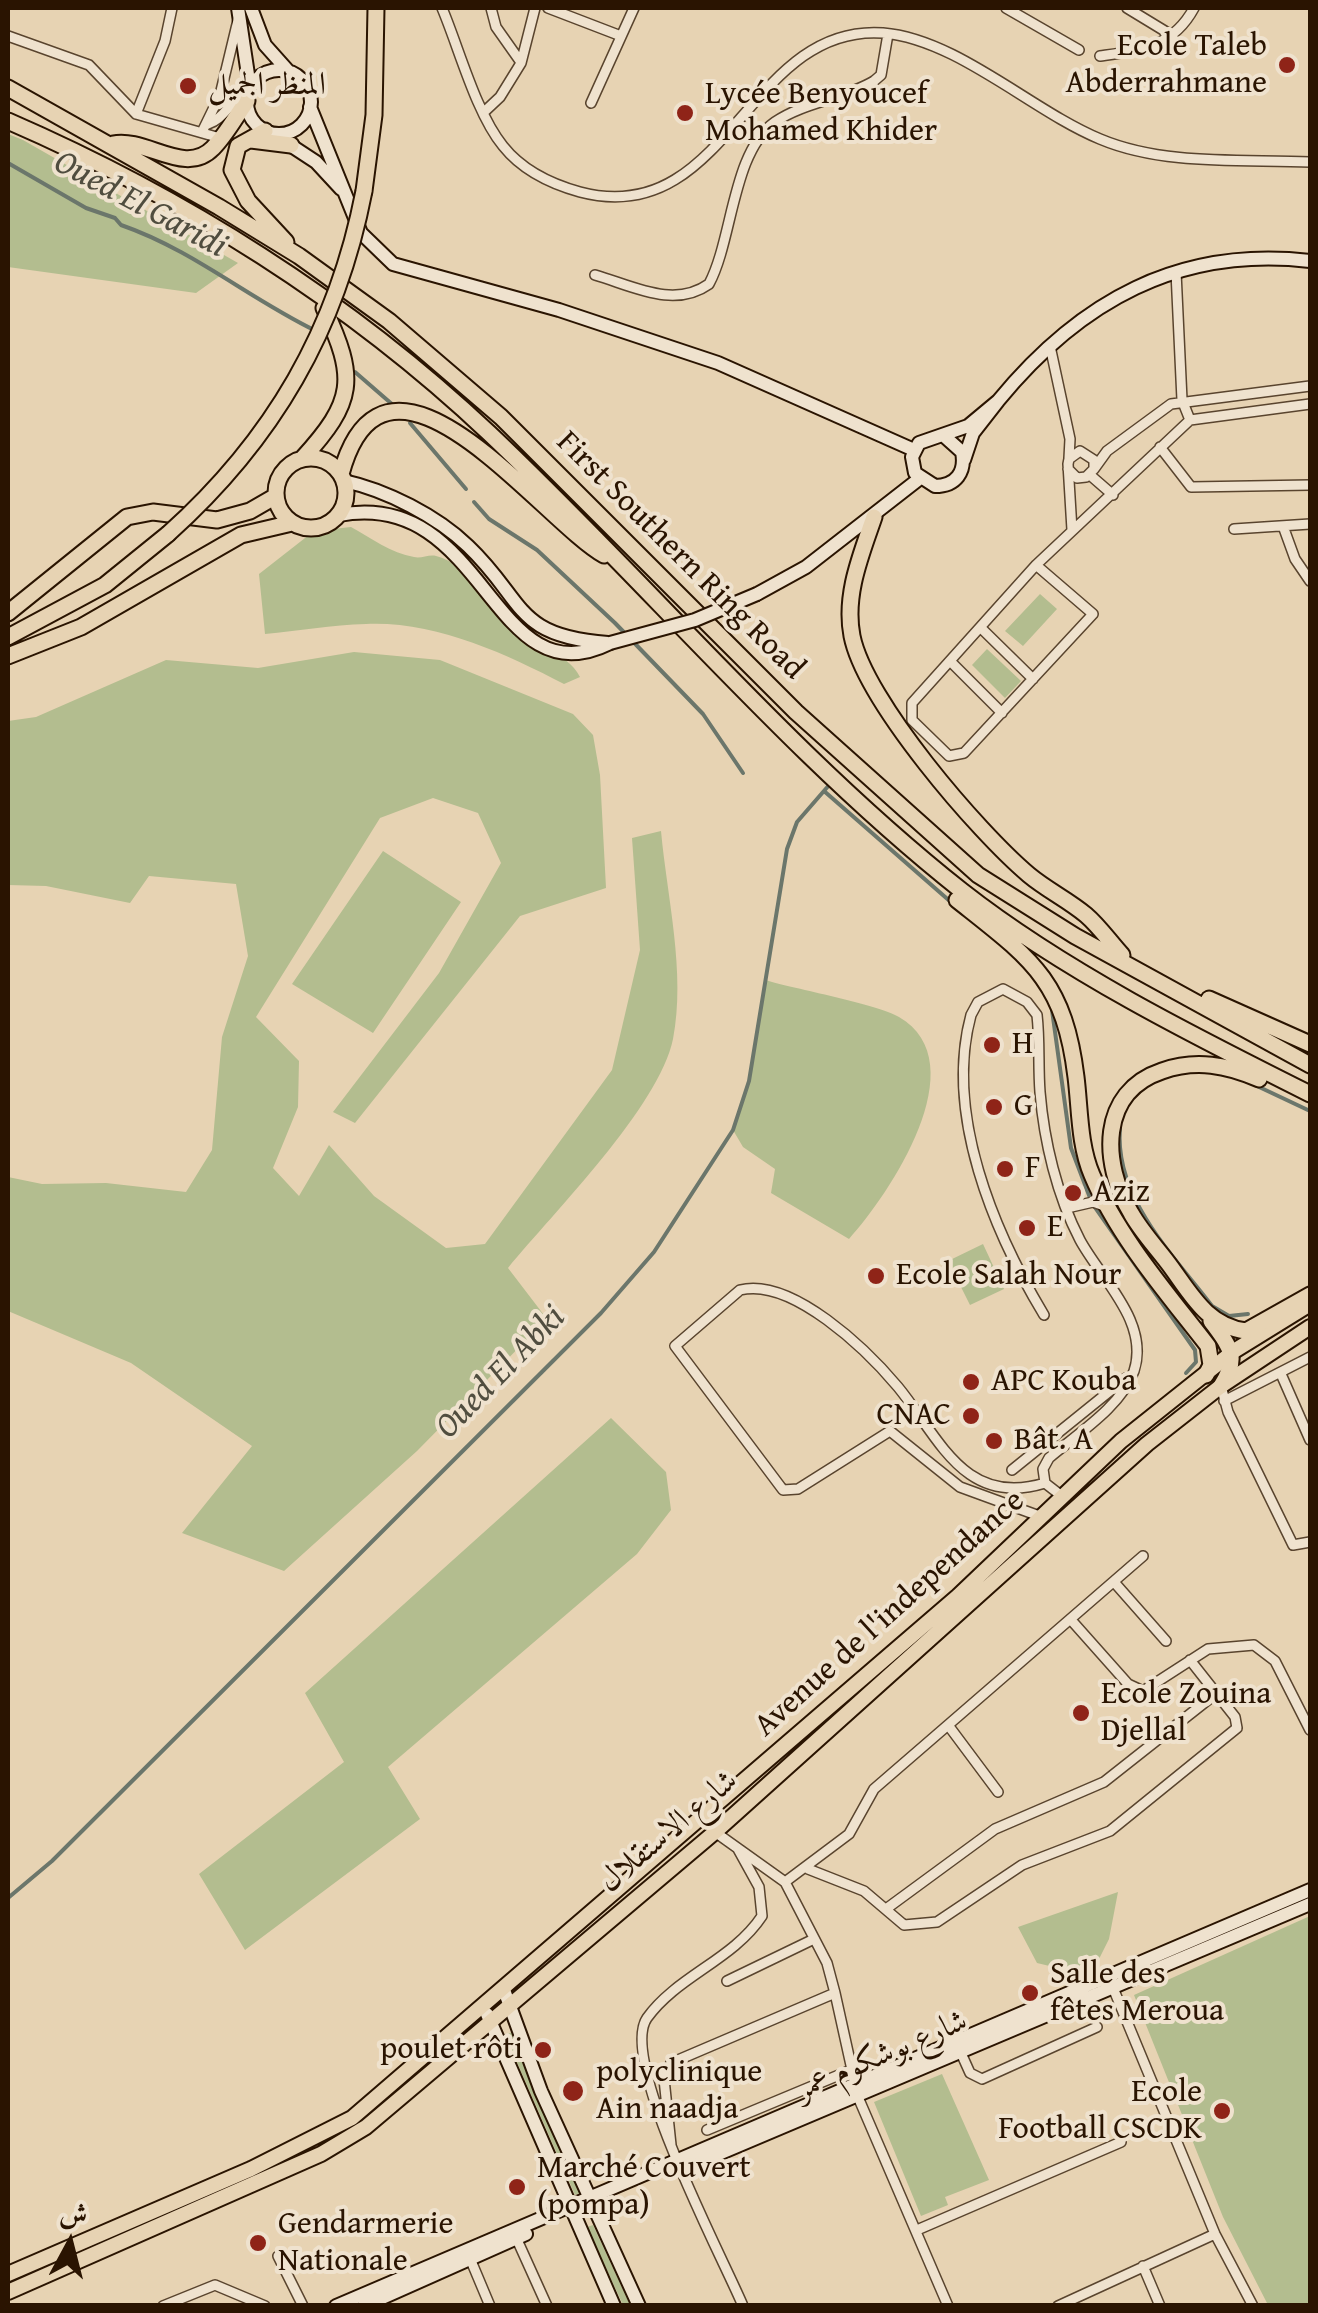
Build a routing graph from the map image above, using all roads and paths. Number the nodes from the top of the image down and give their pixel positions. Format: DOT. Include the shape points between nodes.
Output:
graph roads {
  1 [pos="172,8"];
  2 [pos="376,8"];
  3 [pos="442,8"];
  4 [pos="491,8"];
  5 [pos="535,8"];
  6 [pos="548,8"];
  7 [pos="634,8"];
  8 [pos="1006,8"];
  9 [pos="1127,8"];
  10 [pos="1194,8"];
  11 [pos="243,10"];
  12 [pos="888,34"];
  13 [pos="8,36"];
  14 [pos="621,36"];
  15 [pos="1173,36"];
  16 [pos="1079,50"];
  17 [pos="1100,56"];
  18 [pos="521,62"];
  19 [pos="290,72"];
  20 [pos="8,88"];
  21 [pos="248,94"];
  22 [pos="591,104"];
  23 [pos="310,108"];
  24 [pos="484,112"];
  25 [pos="136,114"];
  26 [pos="8,121"];
  27 [pos="205,128"];
  28 [pos="268,132"];
  29 [pos="220,138"];
  30 [pos="242,142"];
  31 [pos="112,144"];
  32 [pos="291,145"];
  33 [pos="1310,162"];
  34 [pos="357,195"];
  35 [pos="299,256"];
  36 [pos="1310,261"];
  37 [pos="1176,272"];
  38 [pos="595,275"];
  39 [pos="320,299"];
  40 [pos="1049,343"];
  41 [pos="1310,386"];
  42 [pos="1290,388"];
  43 [pos="1182,400"];
  44 [pos="998,401"];
  45 [pos="1310,404"];
  46 [pos="1291,408"];
  47 [pos="1190,420"];
  48 [pos="943,435"];
  49 [pos="1070,439"];
  50 [pos="1160,447"];
  51 [pos="914,450"];
  52 [pos="1107,451"];
  53 [pos="1087,453"];
  54 [pos="302,459"];
  55 [pos="964,460"];
  56 [pos="1068,464"];
  57 [pos="1092,472"];
  58 [pos="342,477"];
  59 [pos="919,479"];
  60 [pos="1310,486"];
  61 [pos="276,496"];
  62 [pos="1113,496"];
  63 [pos="339,516"];
  64 [pos="874,517"];
  65 [pos="292,523"];
  66 [pos="1310,524"];
  67 [pos="1282,526"];
  68 [pos="1234,529"];
  69 [pos="1072,530"];
  70 [pos="1036,565"];
  71 [pos="624,567"];
  72 [pos="1310,581"];
  73 [pos="8,613"];
  74 [pos="981,628"];
  75 [pos="8,637"];
  76 [pos="610,643"];
  77 [pos="8,656"];
  78 [pos="951,662"];
  79 [pos="1033,678"];
  80 [pos="1002,713"];
  81 [pos="796,738"];
  82 [pos="1130,964"];
  83 [pos="1310,1044"];
  84 [pos="1310,1065"];
  85 [pos="1310,1094"];
  86 [pos="1310,1102"];
  87 [pos="1097,1204"];
  88 [pos="1066,1208"];
  89 [pos="1310,1295"];
  90 [pos="1310,1304"];
  91 [pos="1044,1315"];
  92 [pos="1208,1317"];
  93 [pos="1310,1327"];
  94 [pos="1208,1346"];
  95 [pos="1310,1357"];
  96 [pos="1234,1362"];
  97 [pos="1134,1372"];
  98 [pos="1280,1374"];
  99 [pos="1206,1375"];
  100 [pos="1222,1394"];
  101 [pos="1310,1440"];
  102 [pos="1012,1470"];
  103 [pos="1045,1482"];
  104 [pos="1063,1497"];
  105 [pos="1042,1517"];
  106 [pos="1310,1542"];
  107 [pos="1143,1556"];
  108 [pos="1114,1582"];
  109 [pos="1072,1621"];
  110 [pos="1166,1641"];
  111 [pos="1190,1660"];
  112 [pos="1218,1692"];
  113 [pos="948,1726"];
  114 [pos="1310,1730"];
  115 [pos="998,1792"];
  116 [pos="716,1832"];
  117 [pos="738,1848"];
  118 [pos="808,1868"];
  119 [pos="785,1882"];
  120 [pos="1310,1890"];
  121 [pos="1310,1904"];
  122 [pos="886,1909"];
  123 [pos="814,1938"];
  124 [pos="727,1981"];
  125 [pos="1110,1982"];
  126 [pos="504,1990"];
  127 [pos="835,1993"];
  128 [pos="511,2006"];
  129 [pos="484,2007"];
  130 [pos="490,2023"];
  131 [pos="1097,2027"];
  132 [pos="961,2053"];
  133 [pos="851,2070"];
  134 [pos="856,2092"];
  135 [pos="707,2130"];
  136 [pos="1122,2142"];
  137 [pos="671,2145"];
  138 [pos="680,2166"];
  139 [pos="592,2202"];
  140 [pos="572,2210"];
  141 [pos="917,2230"];
  142 [pos="1215,2234"];
  143 [pos="515,2235"];
  144 [pos="468,2254"];
  145 [pos="278,2256"];
  146 [pos="1143,2266"];
  147 [pos="8,2274"];
  148 [pos="8,2292"];
  149 [pos="302,2305"];
  150 [pos="163,2306"];
  151 [pos="265,2306"];
  152 [pos="336,2306"];
  153 [pos="364,2306"];
  154 [pos="490,2306"];
  155 [pos="547,2306"];
  156 [pos="614,2306"];
  157 [pos="639,2306"];
  158 [pos="743,2306"];
  159 [pos="948,2306"];
  160 [pos="1058,2306"];
  161 [pos="1160,2306"];
  162 [pos="1252,2306"];
  1 -- 25 [label="street"];
  2 -- 34 [label="highway" via="376,96"];
  3 -- 24 [label="street"];
  4 -- 18 [label="street"];
  5 -- 18 [label="street"];
  6 -- 14 [label="street"];
  7 -- 14 [label="street"];
  8 -- 16 [label="street"];
  9 -- 15 [label="street"];
  10 -- 15 [label="street"];
  11 -- 19 [label="street"];
  11 -- 21 [label="street"];
  11 -- 27 [label="street"];
  12 -- 24 [label="street" via="844,36 804,54 714,152 682,176 629,196 600,197 534,173 501,145"];
  12 -- 33 [label="street" via="942,50 1058,118 1127,149"];
  12 -- 38 [label="street" via="874,80 790,113 760,136 709,284 671,298"];
  13 -- 25 [label="street" via="90,65"];
  14 -- 22 [label="street"];
  15 -- 17 [label="street" via="1144,50"];
  18 -- 24 [label="street"];
  19 -- 21 [label="street" via="263,74"];
  19 -- 23 [label="street" via="306,86"];
  20 -- 31 [label="highway, First Southern Ring Road"];
  21 -- 27 [label="street"];
  21 -- 28 [label="street" via="250,115"];
  21 -- 29 [label="highway"];
  23 -- 28 [label="street" via="292,131"];
  23 -- 34 [label="street"];
  25 -- 27 [label="street"];
  26 -- 39 [label="highway, First Southern Ring Road" via="181,205"];
  27 -- 29 [label="street"];
  28 -- 30 [label="highway"];
  28 -- 32 [label="street"];
  29 -- 31 [label="highway" via="208,152 187,159 131,141"];
  30 -- 32 [label="highway" via="267,138"];
  30 -- 35 [label="highway" via="232,164 239,188"];
  31 -- 35 [label="highway, First Southern Ring Road"];
  32 -- 34 [label="street"];
  34 -- 51 [label="street" via="368,242 403,269 559,310 718,363"];
  34 -- 75 [label="highway, bridge" via="340,289 298,381 240,464 105,585"];
  35 -- 82 [label="highway, First Southern Ring Road" via="502,417 796,712 978,876"];
  36 -- 37 [label="street" via="1238,258"];
  37 -- 40 [label="street" via="1075,321"];
  37 -- 43 [label="street"];
  39 -- 54 [label="highway" via="347,361 348,381 336,421"];
  39 -- 71 [label="highway, First Southern Ring Road" via="459,407"];
  40 -- 44 [label="street"];
  40 -- 49 [label="street"];
  41 -- 42 [label="street"];
  42 -- 43 [label="street"];
  42 -- 46 [label="street"];
  43 -- 47 [label="street"];
  43 -- 52 [label="street"];
  44 -- 48 [label="street" via="968,426"];
  44 -- 55 [label="street" via="973,433"];
  45 -- 46 [label="street"];
  46 -- 47 [label="street"];
  47 -- 50 [label="street"];
  48 -- 51 [label="street" via="926,438"];
  48 -- 55 [label="street" via="958,445"];
  49 -- 53 [label="street"];
  49 -- 56 [label="street"];
  50 -- 60 [label="street" via="1191,487"];
  50 -- 62 [label="street"];
  51 -- 59 [label="street"];
  52 -- 53 [label="street"];
  52 -- 57 [label="street"];
  53 -- 56 [label="street"];
  53 -- 57 [label="street"];
  54 -- 58 [label="highway" via="324,460"];
  54 -- 61 [label="highway" via="284,471"];
  55 -- 59 [label="street" via="952,483 935,486"];
  56 -- 57 [label="street" via="1078,478"];
  56 -- 69 [label="street"];
  57 -- 62 [label="street"];
  58 -- 63 [label="highway" via="346,495"];
  58 -- 71 [label="highway" via="350,444 364,427 392,414 422,415 473,441 579,539"];
  58 -- 76 [label="street" via="456,535 542,630"];
  59 -- 64 [label="street"];
  61 -- 65 [label="highway"];
  61 -- 73 [label="highway" via="228,518 153,512 127,517"];
  62 -- 69 [label="street"];
  63 -- 65 [label="highway" via="313,528"];
  63 -- 76 [label="street" via="385,512 436,535 508,621 535,642 578,652"];
  64 -- 76 [label="street, bridge" via="758,594"];
  64 -- 82 [label="highway" via="850,614 872,684 954,796 1009,857 1086,915"];
  65 -- 77 [label="highway" via="242,534 81,627"];
  66 -- 67 [label="street"];
  67 -- 68 [label="street"];
  67 -- 72 [label="street"];
  69 -- 70 [label="street"];
  70 -- 74 [label="street"];
  70 -- 79 [label="street" via="1093,614"];
  71 -- 81 [label="highway, First Southern Ring Road"];
  74 -- 78 [label="street"];
  74 -- 79 [label="street"];
  78 -- 80 [label="street"];
  78 -- 80 [label="street" via="912,703 912,720 957,758"];
  79 -- 80 [label="street"];
  81 -- 85 [label="highway, First Southern Ring Road" via="924,859 998,918"];
  81 -- 87 [label="highway" via="878,830 1013,944 1055,991 1070,1039"];
  82 -- 83 [label="highway"];
  82 -- 84 [label="highway, First Southern Ring Road"];
  86 -- 92 [label="highway" via="1234,1068 1203,1064 1171,1068 1130,1086 1117,1110 1110,1142 1130,1213"];
  87 -- 88 [label="street"];
  87 -- 94 [label="highway"];
  88 -- 91 [label="street" via="1045,1133 1036,1015 1002,989 978,1002 971,1015 967,1108 994,1217"];
  88 -- 97 [label="street" via="1133,1328"];
  89 -- 92 [label="highway" via="1246,1331"];
  90 -- 96 [label="main road"];
  92 -- 96 [label="highway"];
  93 -- 96 [label="main road"];
  94 -- 96 [label="highway"];
  94 -- 99 [label="highway"];
  95 -- 98 [label="street"];
  96 -- 99 [label="main road"];
  96 -- 100 [label="highway"];
  97 -- 102 [label="street"];
  97 -- 103 [label="street" via="1112,1404 1049,1458"];
  98 -- 100 [label="street"];
  98 -- 101 [label="street"];
  99 -- 104 [label="main road, Avenue de l'independance" via="1119,1442"];
  100 -- 106 [label="street" via="1293,1545"];
  100 -- 116 [label="main road, شارع الاستقلال" via="1146,1444"];
  103 -- 104 [label="street"];
  103 -- 105 [label="street" via="999,1486 959,1466 873,1361 792,1298 740,1290 676,1346 784,1490 798,1489 890,1431 960,1486"];
  104 -- 105 [label="main road, Avenue de l'independance"];
  105 -- 126 [label="main road, Avenue de l'independance"];
  107 -- 108 [label="street"];
  108 -- 109 [label="street"];
  108 -- 110 [label="street"];
  109 -- 111 [label="street" via="1135,1690 1153,1688"];
  109 -- 113 [label="street"];
  111 -- 112 [label="street"];
  111 -- 114 [label="street" via="1208,1648 1254,1645 1276,1661"];
  112 -- 122 [label="street" via="1104,1782 995,1829"];
  112 -- 122 [label="street" via="1235,1717 1234,1733 1110,1831 1022,1865 937,1922 904,1926"];
  113 -- 115 [label="street"];
  113 -- 118 [label="street" via="874,1789 849,1834"];
  116 -- 117 [label="street"];
  116 -- 128 [label="main road, شارع الاستقلال"];
  117 -- 119 [label="street"];
  117 -- 137 [label="street" via="759,1887 762,1916 744,1940 658,2004 638,2040"];
  118 -- 119 [label="street"];
  118 -- 122 [label="street"];
  119 -- 123 [label="street"];
  120 -- 125 [label="street"];
  121 -- 125 [label="street, شارع بوشكوم عمر"];
  123 -- 124 [label="street"];
  123 -- 127 [label="street"];
  125 -- 132 [label="street, شارع بوشكوم عمر"];
  125 -- 134 [label="street"];
  125 -- 142 [label="street"];
  126 -- 128 [label="street"];
  126 -- 129 [label="main road, Avenue de l'independance"];
  127 -- 133 [label="street"];
  127 -- 137 [label="street" via="671,2063 664,2078"];
  128 -- 130 [label="main road, شارع الاستقلال"];
  128 -- 139 [label="street"];
  129 -- 130 [label="street"];
  129 -- 147 [label="main road, Avenue de l'independance" via="352,2118"];
  130 -- 140 [label="street"];
  130 -- 148 [label="main road, شارع الاستقلال" via="366,2127 321,2154"];
  131 -- 132 [label="street" via="982,2078 970,2073"];
  132 -- 134 [label="street, شارع بوشكوم عمر"];
  133 -- 134 [label="street"];
  133 -- 135 [label="street"];
  134 -- 138 [label="street, شارع بوشكوم عمر"];
  134 -- 141 [label="street"];
  136 -- 141 [label="street"];
  137 -- 138 [label="street"];
  138 -- 139 [label="street, شارع بوشكوم عمر"];
  138 -- 158 [label="street"];
  139 -- 140 [label="street, شارع بوشكوم عمر"];
  139 -- 157 [label="street"];
  140 -- 143 [label="street, شارع بوشكوم عمر"];
  140 -- 156 [label="street"];
  141 -- 159 [label="street"];
  142 -- 146 [label="street"];
  142 -- 162 [label="street"];
  143 -- 144 [label="street, شارع بوشكوم عمر"];
  143 -- 155 [label="street"];
  144 -- 152 [label="street"];
  144 -- 153 [label="street, شارع بوشكوم عمر"];
  144 -- 154 [label="street"];
  145 -- 149 [label="street"];
  146 -- 160 [label="street"];
  146 -- 161 [label="street"];
  150 -- 151 [label="street" via="215,2284"];
}
